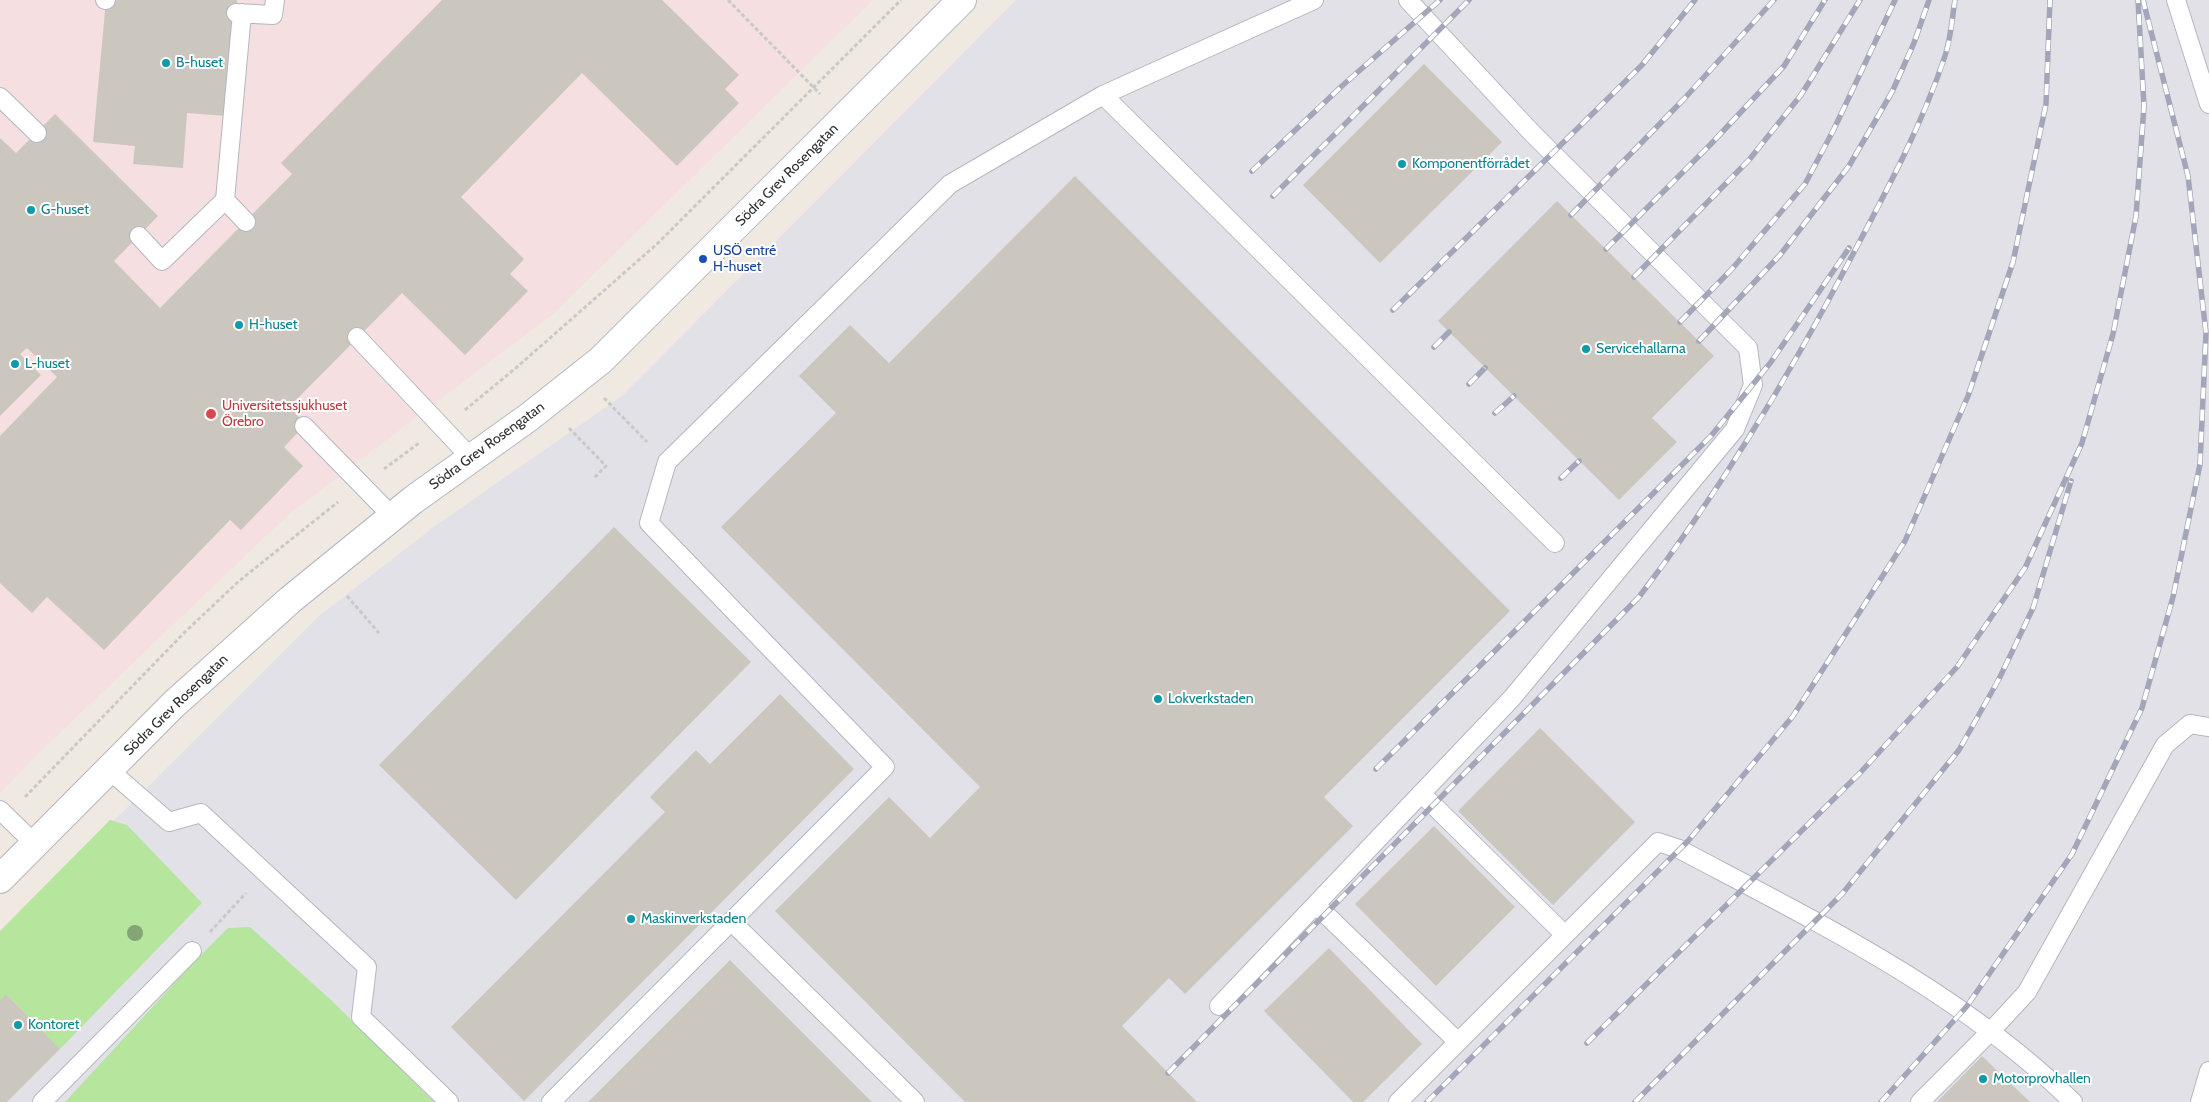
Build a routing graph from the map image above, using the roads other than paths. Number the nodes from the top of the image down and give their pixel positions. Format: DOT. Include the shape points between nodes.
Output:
graph roads {
  1 [pos="275,0"];
  2 [pos="962,0"];
  3 [pos="1314,0"];
  4 [pos="1408,0"];
  5 [pos="2176,0"];
  6 [pos="1103,95"];
  7 [pos="0,97"];
  8 [pos="2209,104"];
  9 [pos="36,133"];
  10 [pos="225,200"];
  11 [pos="246,222"];
  12 [pos="139,236"];
  13 [pos="357,338"];
  14 [pos="304,426"];
  15 [pos="472,459"];
  16 [pos="392,516"];
  17 [pos="1555,543"];
  18 [pos="2209,727"];
  19 [pos="109,770"];
  20 [pos="1421,793"];
  21 [pos="0,810"];
  22 [pos="35,844"];
  23 [pos="0,879"];
  24 [pos="1316,905"];
  25 [pos="731,921"];
  26 [pos="1566,935"];
  27 [pos="192,951"];
  28 [pos="1219,1006"];
  29 [pos="1991,1030"];
  30 [pos="1458,1042"];
  31 [pos="2209,1071"];
  32 [pos="42,1102"];
  33 [pos="449,1102"];
  34 [pos="550,1102"];
  35 [pos="915,1102"];
  36 [pos="1398,1102"];
  37 [pos="1920,1102"];
  38 [pos="2073,1102"];
  39 [pos="2200,1102"];
  1 -- 10 [label="lane" via="273,15 239,13"];
  2 -- 15 [label="street, Södra Grev Rosengatan" via="601,360 530,418"];
  3 -- 6 [label="lane"];
  4 -- 20 [label="lane" via="1532,133 1748,348 1753,385 1735,429 1512,698"];
  5 -- 8 [label="lane"];
  6 -- 17 [label="lane"];
  6 -- 25 [label="lane" via="950,184 667,462 649,523 885,767"];
  7 -- 9 [label="lane"];
  10 -- 11 [label="lane"];
  10 -- 12 [label="lane" via="162,261"];
  13 -- 15 [label="lane"];
  14 -- 16 [label="lane"];
  15 -- 16 [label="street, Södra Grev Rosengatan"];
  16 -- 19 [label="street, Södra Grev Rosengatan" via="290,600 174,704"];
  18 -- 29 [label="lane" via="2190,724 2165,745 2026,992"];
  19 -- 22 [label="street, Södra Grev Rosengatan"];
  19 -- 33 [label="lane" via="169,822 201,813 367,966 361,1017"];
  20 -- 24 [label="lane"];
  20 -- 26 [label="lane"];
  21 -- 22 [label="lane"];
  22 -- 23 [label="street, Södra Grev Rosengatan"];
  24 -- 28 [label="lane"];
  24 -- 30 [label="lane"];
  25 -- 34 [label="lane"];
  25 -- 35 [label="lane"];
  26 -- 29 [label="lane" via="1658,842 1679,849 1859,944"];
  26 -- 30 [label="lane"];
  27 -- 32 [label="lane"];
  29 -- 37 [label="lane"];
  29 -- 38 [label="lane"];
  30 -- 36 [label="lane"];
  31 -- 39 [label="lane"];
}
